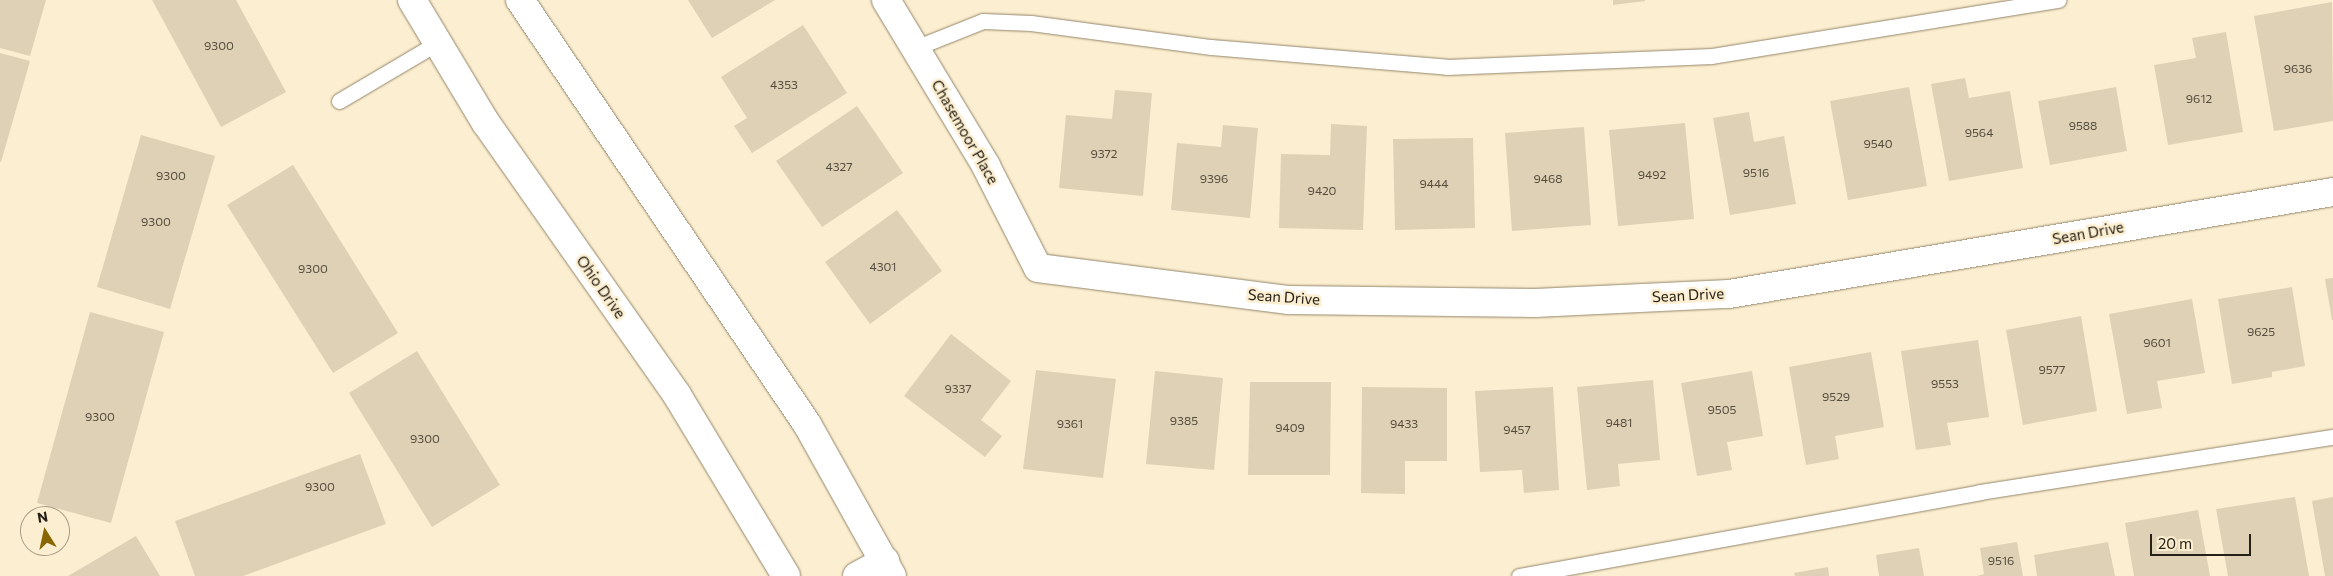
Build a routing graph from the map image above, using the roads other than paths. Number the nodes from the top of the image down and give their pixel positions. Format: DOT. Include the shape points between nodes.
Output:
graph roads {
  1 [pos="412,0"];
  2 [pos="520,0"];
  3 [pos="886,0"];
  4 [pos="2058,0"];
  5 [pos="437,42"];
  6 [pos="915,48"];
  7 [pos="339,101"];
  8 [pos="2333,192"];
  9 [pos="1038,268"];
  10 [pos="2333,437"];
  11 [pos="888,569"];
  12 [pos="786,576"];
  13 [pos="857,576"];
  14 [pos="1519,576"];
  1 -- 5 [label="street, Ohio Drive"];
  2 -- 11 [label="street" via="807,424"];
  3 -- 6 [label="street, Chasemoor Place"];
  4 -- 6 [label="lane" via="1712,56 1447,66 1211,47 1031,23 983,21"];
  5 -- 7 [label="lane"];
  5 -- 12 [label="street, Ohio Drive" via="486,123 682,404"];
  6 -- 9 [label="street, Chasemoor Place" via="986,166"];
  8 -- 9 [label="street, Sean Drive" via="1729,294 1536,303 1289,300"];
  10 -- 14 [label="lane" via="1980,492"];
  11 -- 13 [label="street"];
}
